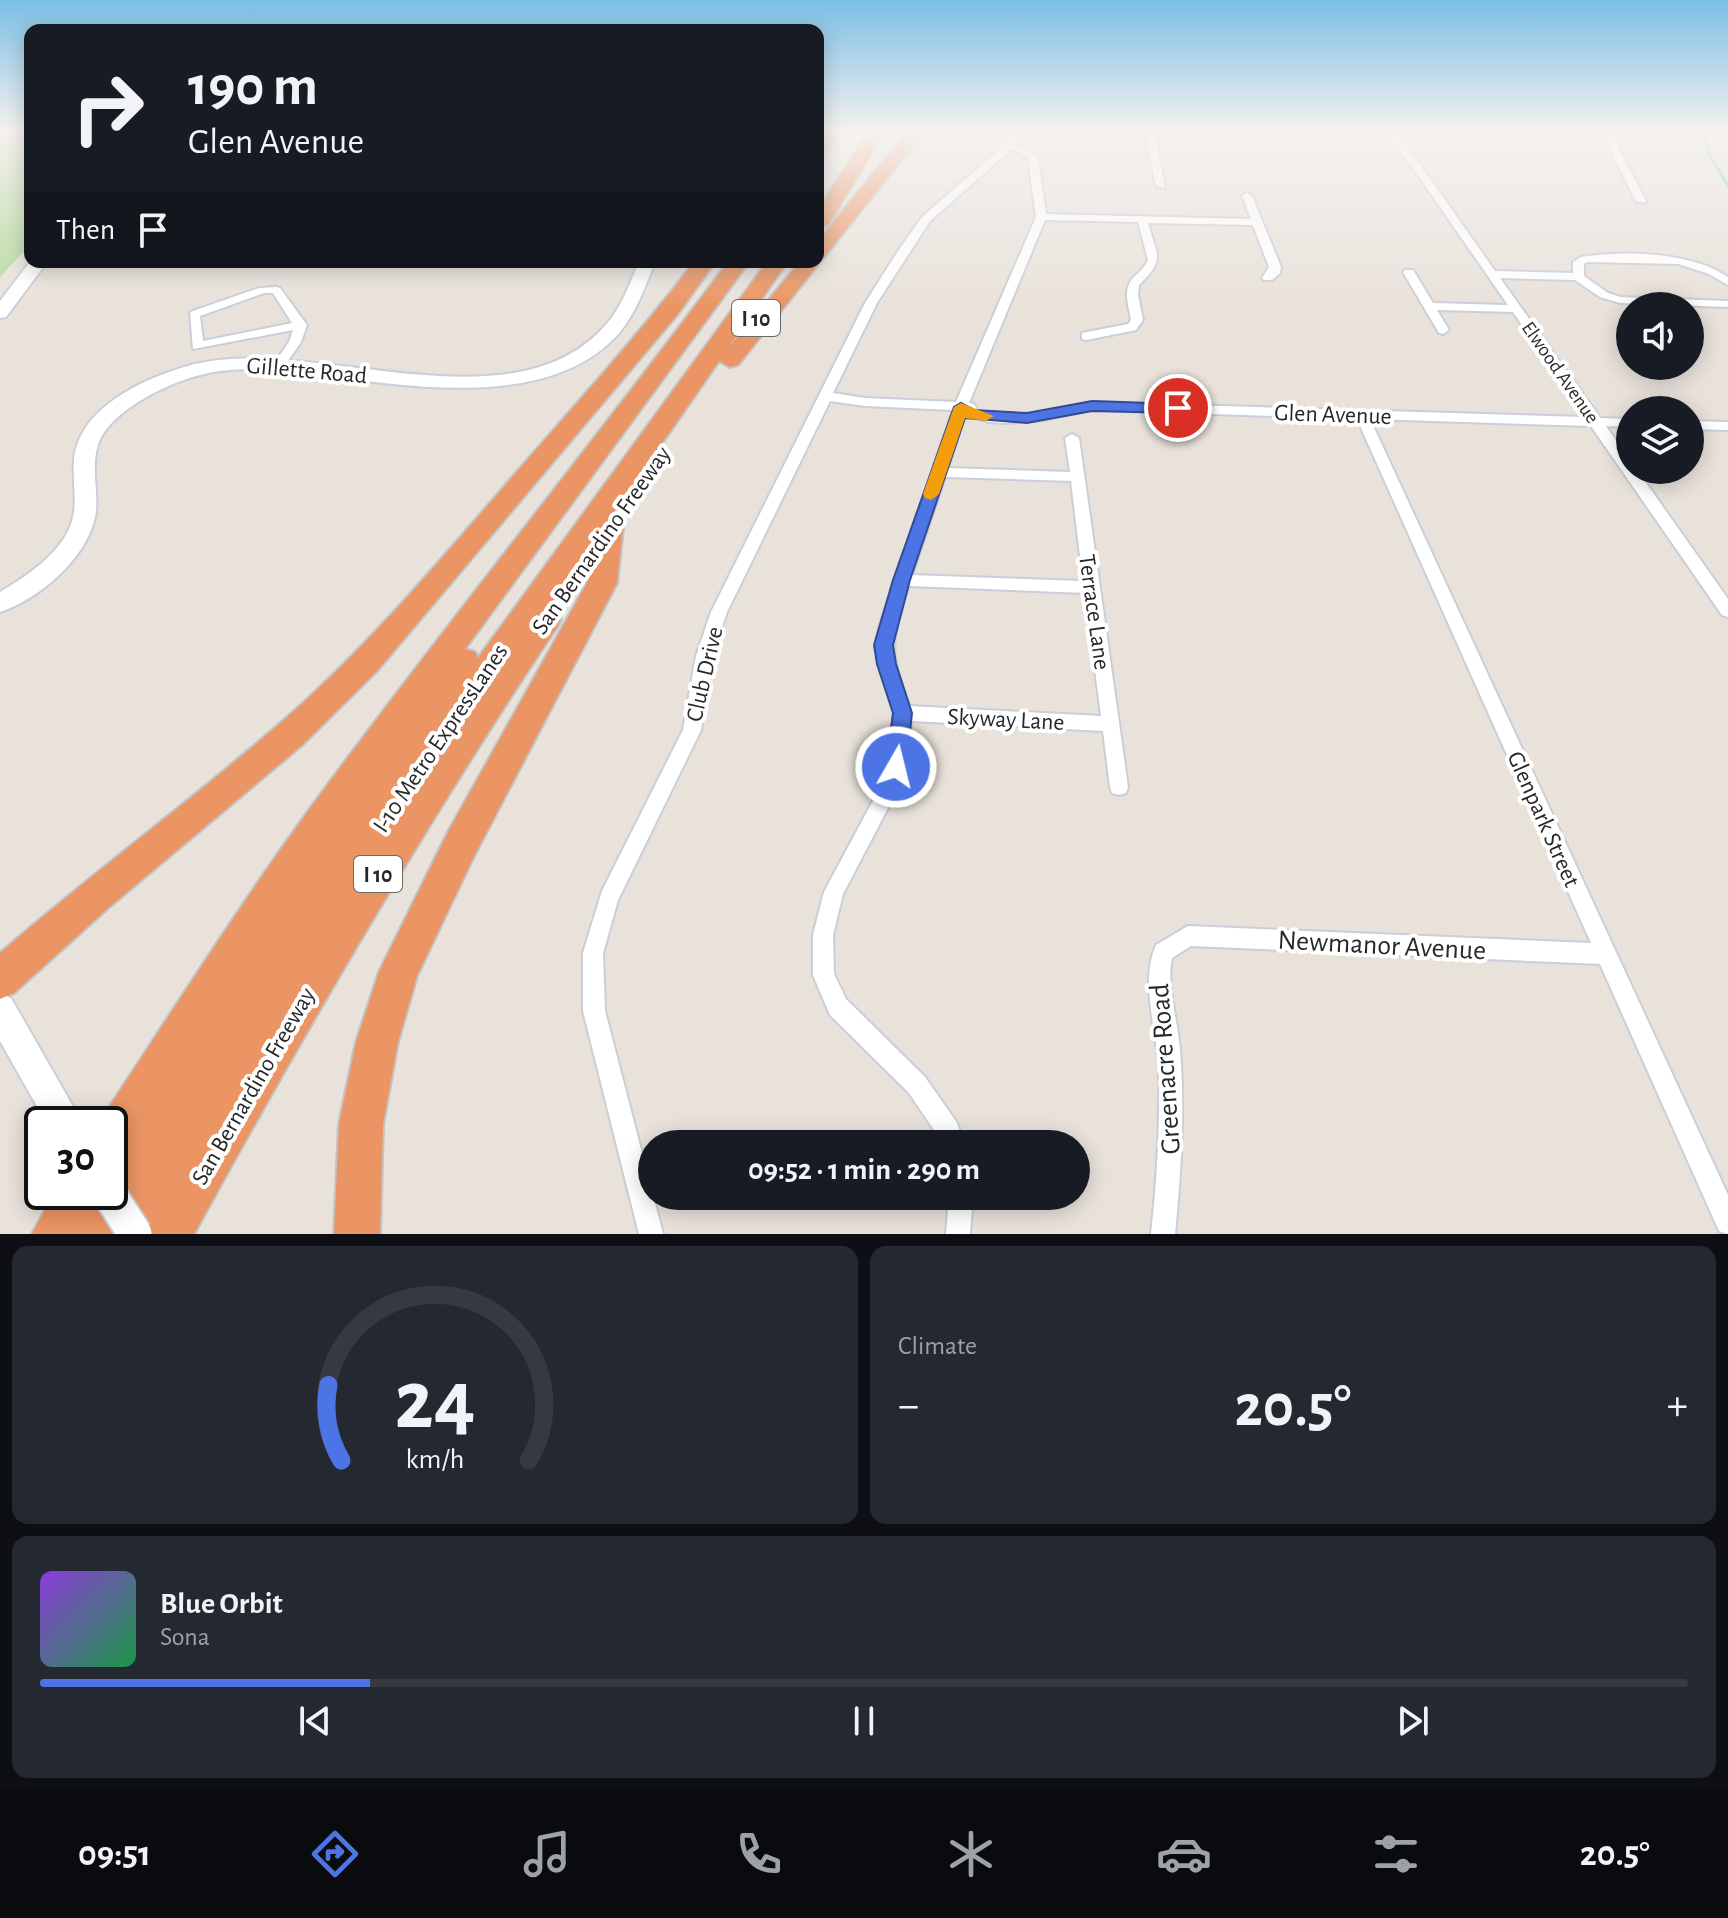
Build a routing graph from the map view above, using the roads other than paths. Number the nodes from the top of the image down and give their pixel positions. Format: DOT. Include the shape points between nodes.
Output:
graph roads {
  1 [pos="840,191"];
  2 [pos="869,191"];
  3 [pos="957,191"];
  4 [pos="1037,191"];
  5 [pos="1434,191"];
  6 [pos="1636,191"];
  7 [pos="1247,196"];
  8 [pos="1641,201"];
  9 [pos="824,215"];
  10 [pos="1041,217"];
  11 [pos="1142,219"];
  12 [pos="1256,222"];
  13 [pos="824,247"];
  14 [pos="34,268"];
  15 [pos="644,268"];
  16 [pos="700,268"];
  17 [pos="735,268"];
  18 [pos="773,268"];
  19 [pos="789,268"];
  20 [pos="806,268"];
  21 [pos="1409,272"];
  22 [pos="1493,274"];
  23 [pos="1578,277"];
  24 [pos="1268,278"];
  25 [pos="1728,282"];
  26 [pos="1728,304"];
  27 [pos="1429,306"];
  28 [pos="1517,309"];
  29 [pos="669,310"];
  30 [pos="0,313"];
  31 [pos="301,325"];
  32 [pos="1443,330"];
  33 [pos="1086,336"];
  34 [pos="279,365"];
  35 [pos="719,374"];
  36 [pos="826,396"];
  37 [pos="961,407"];
  38 [pos="1362,415"];
  39 [pos="1597,422"];
  40 [pos="1616,423"];
  41 [pos="1704,425"];
  42 [pos="1728,426"];
  43 [pos="1072,438"];
  44 [pos="586,470"];
  45 [pos="939,472"];
  46 [pos="1077,477"];
  47 [pos="609,528"];
  48 [pos="901,580"];
  49 [pos="1092,587"];
  50 [pos="0,603"];
  51 [pos="1728,611"];
  52 [pos="449,648"];
  53 [pos="903,713"];
  54 [pos="1110,724"];
  55 [pos="1119,787"];
  56 [pos="1163,952"];
  57 [pos="1605,954"];
  58 [pos="0,979"];
  59 [pos="0,1009"];
  60 [pos="55,1106"];
  61 [pos="128,1117"];
  62 [pos="948,1130"];
  63 [pos="70,1210"];
  64 [pos="119,1210"];
  65 [pos="960,1210"];
  66 [pos="1728,1222"];
  67 [pos="357,1233"];
  68 [pos="55,1234"];
  69 [pos="95,1234"];
  70 [pos="134,1234"];
  71 [pos="169,1234"];
  72 [pos="651,1234"];
  73 [pos="958,1234"];
  74 [pos="1163,1234"];
  1 -- 9 [label="highway"];
  2 -- 13 [label="highway"];
  3 -- 36 [label="street, Club Drive" via="919,228 871,303"];
  4 -- 10 [label="street"];
  5 -- 22 [label="street, Elwood Avenue"];
  6 -- 8 [label="street"];
  7 -- 12 [label="street"];
  10 -- 11 [label="street"];
  10 -- 37 [label="street"];
  11 -- 12 [label="street"];
  11 -- 33 [label="street" via="1153,260 1133,284 1137,320 1132,327"];
  12 -- 24 [label="street" via="1275,267"];
  14 -- 30 [label="street"];
  15 -- 34 [label="street, Gillette Road" via="618,322 601,340 580,355 528,375 469,384"];
  16 -- 29 [label="highway"];
  17 -- 44 [label="highway, San Bernardino Freeway / I 10"];
  18 -- 70 [label="highway, I-10 Metro ExpressLanes" via="409,780 304,945"];
  19 -- 35 [label="highway, San Bernardino Freeway / I 10"];
  20 -- 35 [label="highway"];
  21 -- 27 [label="street"];
  22 -- 23 [label="street"];
  22 -- 28 [label="street, Elwood Avenue"];
  23 -- 25 [label="street" via="1579,262 1585,259 1687,261 1714,270"];
  23 -- 26 [label="street" via="1620,300"];
  27 -- 28 [label="street"];
  27 -- 32 [label="street"];
  28 -- 39 [label="street, Elwood Avenue"];
  29 -- 52 [label="highway"];
  29 -- 58 [label="highway" via="366,662 289,736"];
  31 -- 31 [label="street" via="276,290 194,314 197,346"];
  31 -- 34 [label="street" via="293,348"];
  34 -- 50 [label="street, Gillette Road" via="227,364 198,370 144,390 114,412 91,436 84,454 83,515 73,542 51,567"];
  35 -- 47 [label="highway, San Bernardino Freeway / I 10"];
  36 -- 37 [label="street, Glen Avenue"];
  36 -- 72 [label="street, Club Drive" via="709,636 692,730 609,898 593,953 594,1011"];
  37 -- 38 [label="street, Glen Avenue" via="970,414 1027,418 1092,406"];
  37 -- 45 [label="street"];
  38 -- 39 [label="street, Glen Avenue"];
  38 -- 57 [label="street, Glenpark Street"];
  39 -- 40 [label="street, Glen Avenue"];
  39 -- 51 [label="street, Elwood Avenue"];
  41 -- 42 [label="street"];
  43 -- 46 [label="street, Terrace Lane"];
  44 -- 52 [label="highway, San Bernardino Freeway / I 10"];
  44 -- 69 [label="highway, I-10 Metro ExpressLanes" via="580,503 391,763 302,896"];
  45 -- 46 [label="street"];
  45 -- 48 [label="street"];
  46 -- 49 [label="street, Terrace Lane"];
  47 -- 67 [label="highway" via="602,583 461,844 399,972 377,1042 361,1124"];
  47 -- 71 [label="highway, San Bernardino Freeway / I 10" via="359,906"];
  48 -- 49 [label="street"];
  48 -- 53 [label="street" via="884,645"];
  49 -- 54 [label="street, Terrace Lane"];
  52 -- 61 [label="highway, San Bernardino Freeway / I 10" via="328,813"];
  53 -- 54 [label="street, Skyway Lane"];
  53 -- 62 [label="street" via="892,783 834,892 823,935 824,975 838,1007 917,1085"];
  54 -- 55 [label="street, Terrace Lane"];
  56 -- 57 [label="street, Newmanor Avenue" via="1188,936"];
  56 -- 74 [label="street, Greenacre Road" via="1157,971 1169,1045 1172,1162"];
  57 -- 66 [label="street, Glenpark Street"];
  59 -- 60 [label="street"];
  63 -- 68 [label="highway"];
  64 -- 70 [label="street, bridge"];
  65 -- 73 [label="street"];
}
